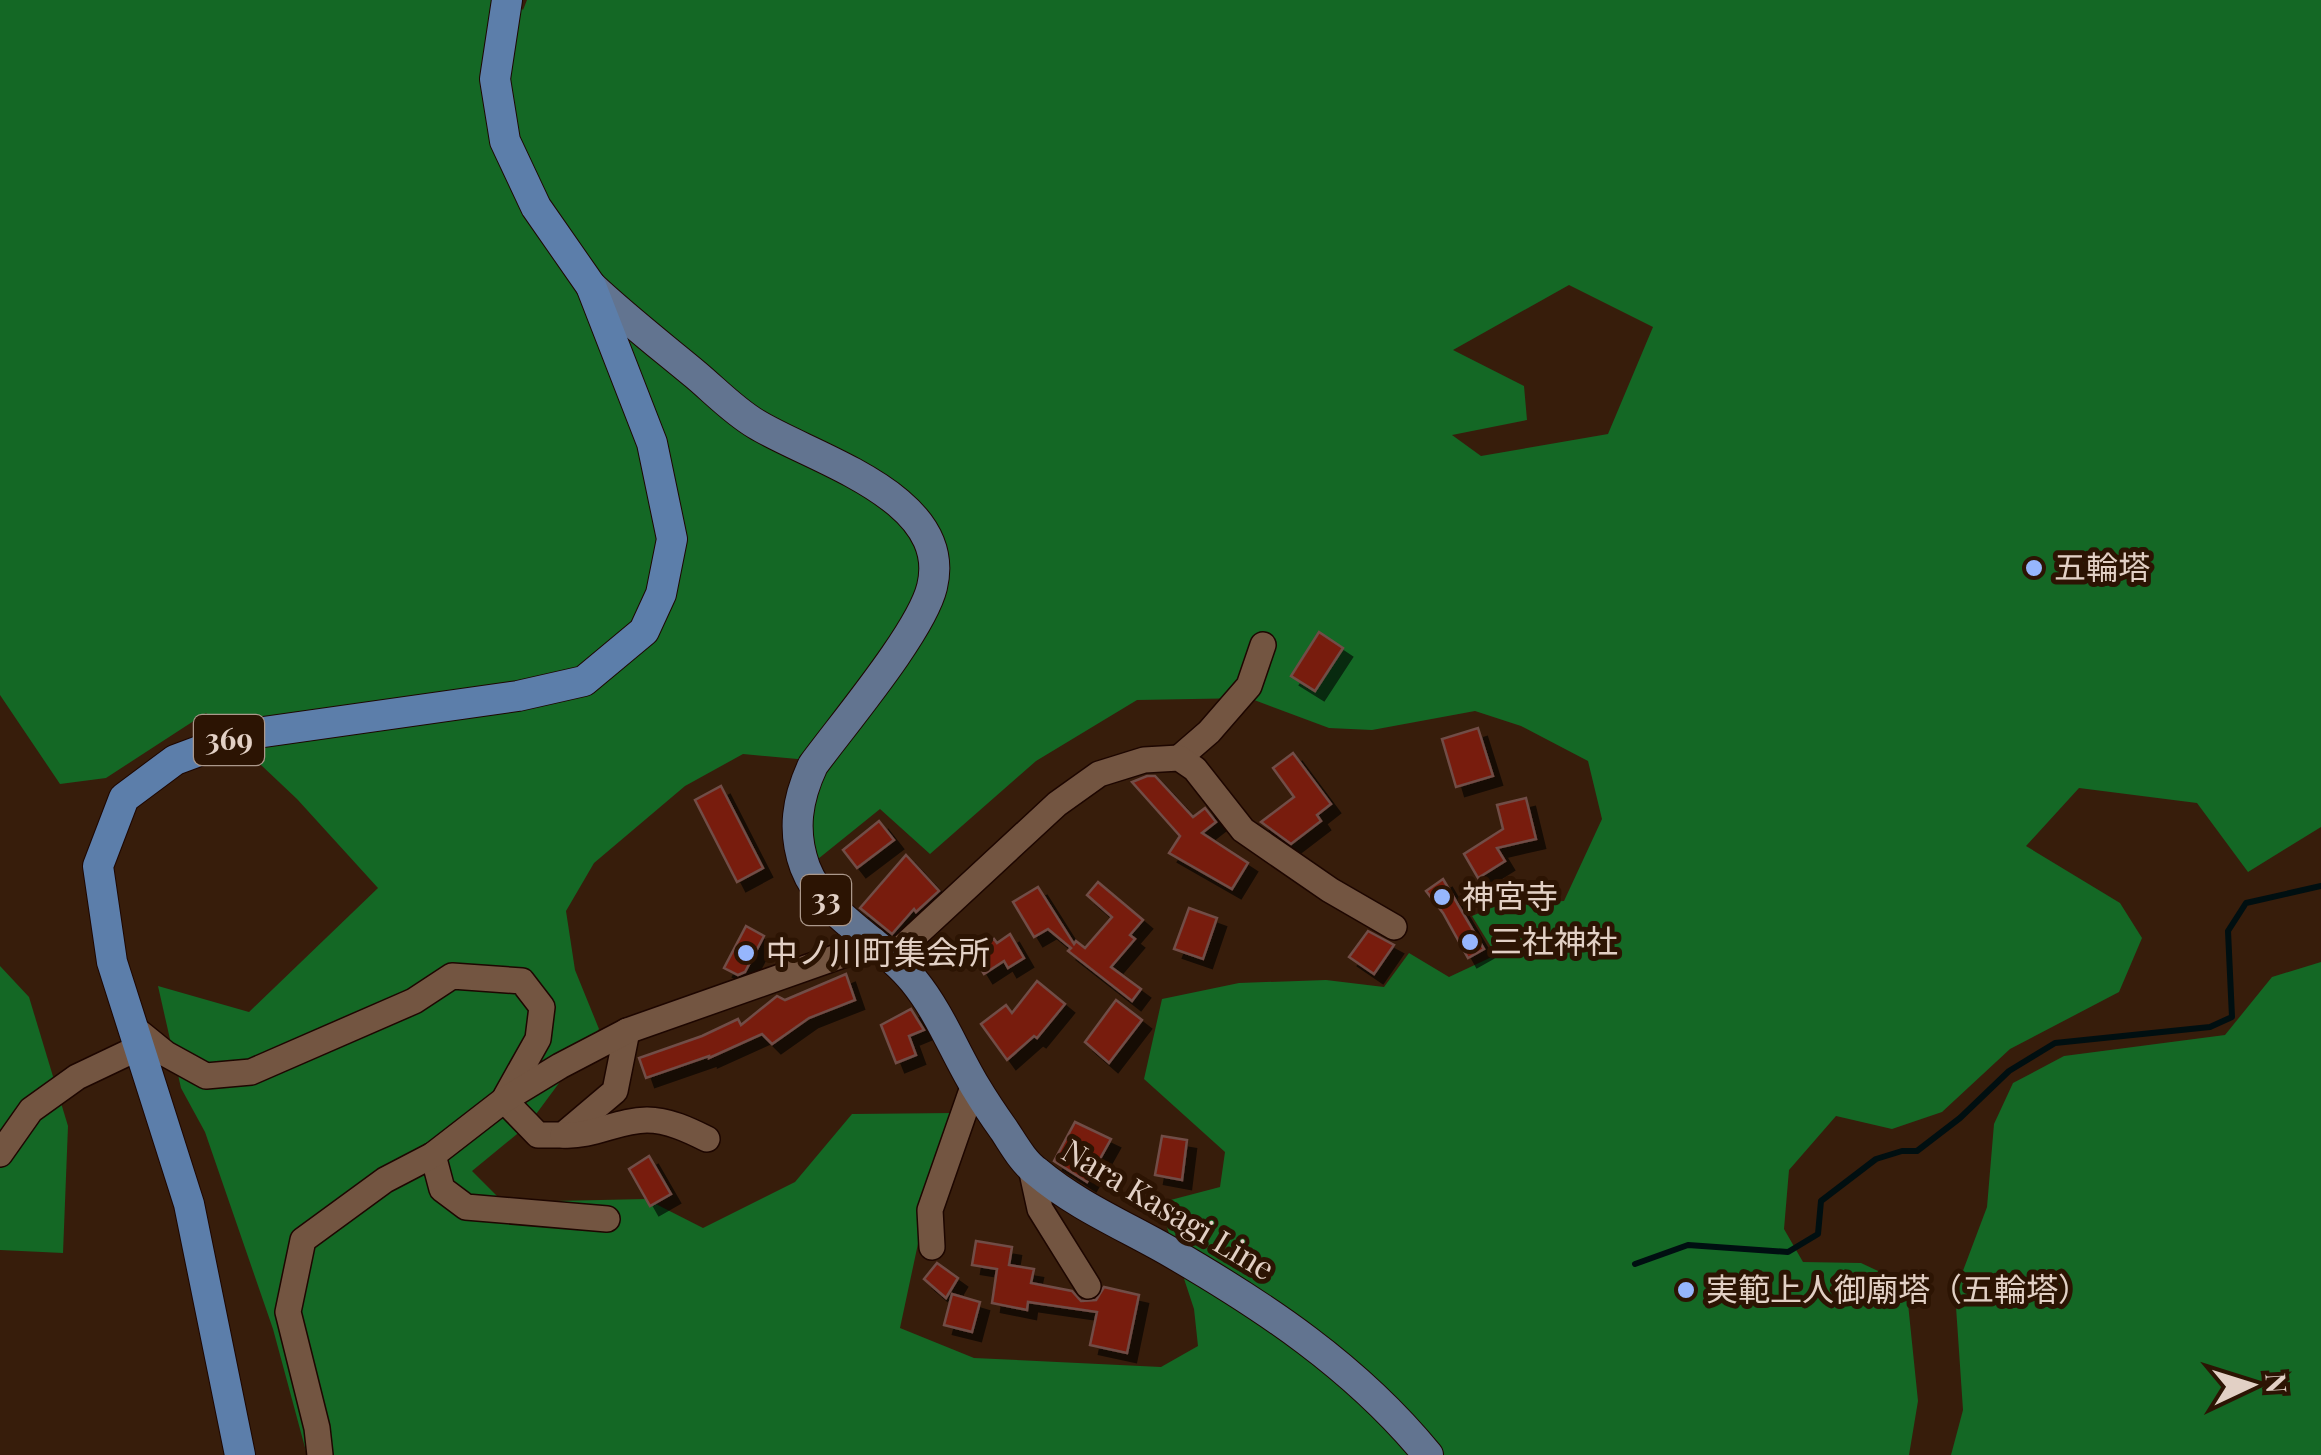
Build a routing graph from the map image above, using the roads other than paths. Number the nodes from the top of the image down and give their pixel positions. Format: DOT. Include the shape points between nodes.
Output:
graph roads {
  1 [pos="507,0"];
  2 [pos="591,286"];
  3 [pos="1263,645"];
  4 [pos="1179,758"];
  5 [pos="1394,927"];
  6 [pos="883,948"];
  7 [pos="627,1031"];
  8 [pos="136,1038"];
  9 [pos="974,1084"];
  10 [pos="504,1100"];
  11 [pos="563,1135"];
  12 [pos="707,1138"];
  13 [pos="0,1154"];
  14 [pos="434,1155"];
  15 [pos="1031,1168"];
  16 [pos="606,1220"];
  17 [pos="932,1248"];
  18 [pos="1088,1286"];
  19 [pos="240,1455"];
  20 [pos="320,1455"];
  21 [pos="1428,1455"];
  1 -- 2 [label="highway, 369" via="495,79 504,141 536,207"];
  2 -- 6 [label="main road, Nara Kasagi Line / 33" via="754,423 889,494 927,536 934,552 932,588 914,624 813,765 796,815 815,887"];
  2 -- 8 [label="highway, 369" via="652,443 672,539 661,594 644,631 584,680 518,696 242,735 176,760 124,798 98,866 112,962"];
  3 -- 4 [label="street" via="1250,686"];
  4 -- 5 [label="street" via="1195,768 1244,830"];
  4 -- 6 [label="street" via="1098,774"];
  6 -- 7 [label="street" via="854,950"];
  6 -- 9 [label="main road, Nara Kasagi Line / 33" via="928,1000"];
  7 -- 10 [label="street"];
  7 -- 11 [label="street" via="614,1090"];
  8 -- 10 [label="street" via="206,1076 251,1072 414,1000 452,976 522,981 542,1007 538,1038"];
  8 -- 13 [label="street" via="31,1110"];
  8 -- 19 [label="highway, 369" via="189,1204"];
  9 -- 15 [label="main road, Nara Kasagi Line / 33"];
  9 -- 17 [label="street" via="930,1210"];
  10 -- 11 [label="street" via="538,1135"];
  10 -- 14 [label="street"];
  11 -- 12 [label="street" via="646,1120"];
  14 -- 16 [label="street" via="442,1189 466,1207"];
  14 -- 20 [label="street" via="385,1180 303,1240 288,1312"];
  15 -- 18 [label="street" via="1040,1208"];
  15 -- 21 [label="main road, Nara Kasagi Line / 33" via="1250,1298 1349,1372"];
}
